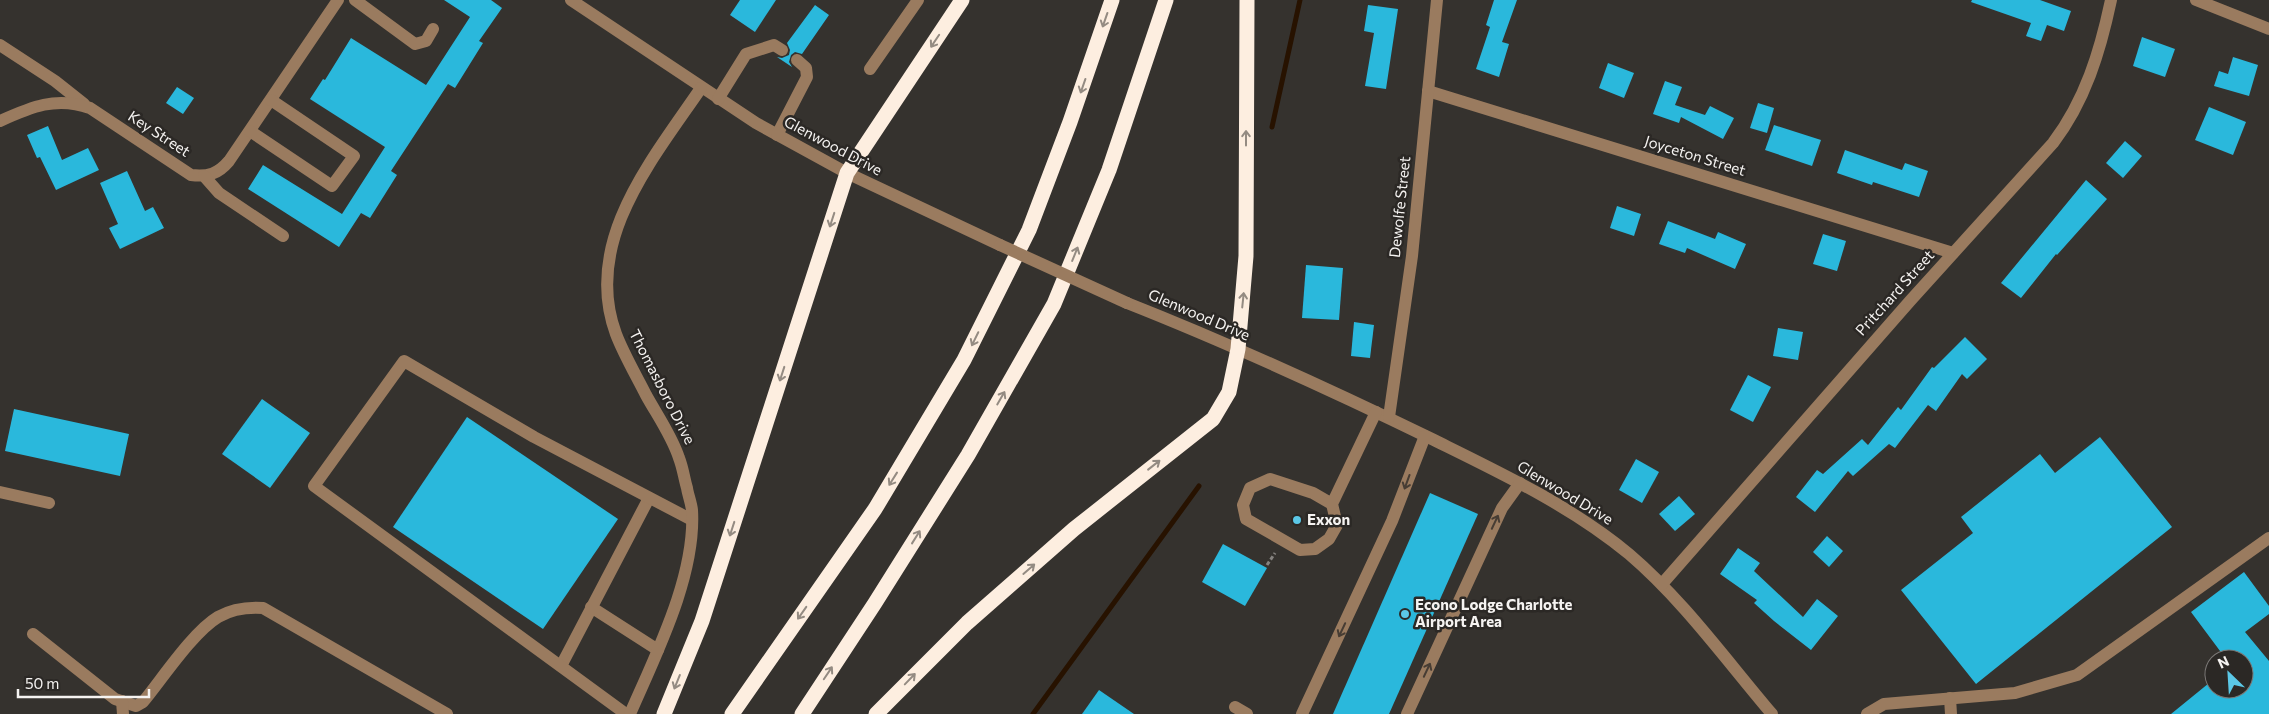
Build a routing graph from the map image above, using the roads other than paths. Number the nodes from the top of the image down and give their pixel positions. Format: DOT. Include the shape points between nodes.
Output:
graph roads {
  1 [pos="338,0"];
  2 [pos="355,0"];
  3 [pos="571,0"];
  4 [pos="918,0"];
  5 [pos="962,0"];
  6 [pos="1112,0"];
  7 [pos="1166,0"];
  8 [pos="1247,0"];
  9 [pos="1437,0"];
  10 [pos="2111,0"];
  11 [pos="2196,0"];
  12 [pos="433,29"];
  13 [pos="2269,29"];
  14 [pos="0,45"];
  15 [pos="782,50"];
  16 [pos="797,60"];
  17 [pos="870,68"];
  18 [pos="701,88"];
  19 [pos="1428,91"];
  20 [pos="718,99"];
  21 [pos="271,100"];
  22 [pos="90,108"];
  23 [pos="0,121"];
  24 [pos="250,131"];
  25 [pos="777,135"];
  26 [pos="847,173"];
  27 [pos="204,176"];
  28 [pos="283,236"];
  29 [pos="1953,252"];
  30 [pos="1238,349"];
  31 [pos="1376,412"];
  32 [pos="1389,417"];
  33 [pos="1425,436"];
  34 [pos="1520,483"];
  35 [pos="0,492"];
  36 [pos="649,498"];
  37 [pos="49,503"];
  38 [pos="1332,504"];
  39 [pos="692,520"];
  40 [pos="2269,538"];
  41 [pos="1662,584"];
  42 [pos="591,607"];
  43 [pos="33,634"];
  44 [pos="658,650"];
  45 [pos="560,666"];
  46 [pos="1950,698"];
  47 [pos="1235,707"];
  48 [pos="122,708"];
  49 [pos="447,714"];
  50 [pos="628,714"];
  51 [pos="664,714"];
  52 [pos="732,714"];
  53 [pos="802,714"];
  54 [pos="876,714"];
  55 [pos="1247,714"];
  56 [pos="1302,714"];
  57 [pos="1406,714"];
  58 [pos="1772,714"];
  59 [pos="1867,714"];
  60 [pos="1951,714"];
  1 -- 21 [label="street"];
  2 -- 12 [label="street" via="416,44 426,41"];
  3 -- 18 [label="street, Glenwood Drive"];
  4 -- 17 [label="street"];
  5 -- 26 [label="highway, one-way"];
  6 -- 52 [label="highway, one-way" via="1029,230 964,360 875,509"];
  53 -- 7 [label="highway, one-way" via="968,455 1054,304 1108,170"];
  30 -- 8 [label="highway, one-way" via="1247,231"];
  9 -- 19 [label="street, Dewolfe Street"];
  10 -- 29 [label="street, Pritchard Street" via="2091,76 2067,125"];
  11 -- 13 [label="street"];
  14 -- 22 [label="street"];
  15 -- 20 [label="street" via="774,45 746,54"];
  16 -- 25 [label="street" via="806,68 807,77"];
  18 -- 20 [label="street, Glenwood Drive"];
  18 -- 39 [label="street, Thomasboro Drive" via="626,204 615,230 607,276 616,334 679,457"];
  19 -- 29 [label="street, Joyceton Street"];
  19 -- 32 [label="street, Dewolfe Street" via="1412,256"];
  20 -- 25 [label="street, Glenwood Drive"];
  21 -- 24 [label="street"];
  21 -- 24 [label="street" via="354,156 332,186"];
  22 -- 23 [label="street, Key Street" via="55,102 27,109"];
  22 -- 27 [label="street, Key Street" via="192,175"];
  24 -- 27 [label="street" via="221,170"];
  25 -- 26 [label="street, Glenwood Drive"];
  26 -- 30 [label="street, Glenwood Drive, bridge" via="1127,303"];
  26 -- 51 [label="highway, one-way" via="702,621"];
  27 -- 28 [label="street" via="219,193"];
  29 -- 41 [label="street, Pritchard Street"];
  30 -- 31 [label="street, Glenwood Drive"];
  54 -- 30 [label="highway, one-way" via="988,604 1074,529 1213,419 1229,392"];
  31 -- 32 [label="street, Glenwood Drive"];
  31 -- 38 [label="street"];
  32 -- 33 [label="street, Glenwood Drive"];
  33 -- 34 [label="street, Glenwood Drive"];
  33 -- 56 [label="street, one-way" via="1392,522"];
  34 -- 41 [label="street, Glenwood Drive" via="1605,536"];
  57 -- 34 [label="street, one-way" via="1500,513"];
  35 -- 37 [label="street"];
  36 -- 39 [label="street"];
  36 -- 42 [label="street"];
  36 -- 45 [label="street" via="534,437 404,361 314,486"];
  38 -- 38 [label="street" via="1313,493 1270,479 1250,488 1243,505 1246,519 1300,550 1315,549 1329,539 1336,525"];
  39 -- 44 [label="street, Thomasboro Drive" via="691,548"];
  40 -- 46 [label="street" via="2077,675 2016,693"];
  41 -- 58 [label="street, Glenwood Drive"];
  42 -- 44 [label="street"];
  42 -- 45 [label="street"];
  43 -- 48 [label="street"];
  44 -- 50 [label="street, Thomasboro Drive"];
  45 -- 50 [label="street"];
  46 -- 59 [label="street" via="1884,704"];
  46 -- 60 [label="street"];
  47 -- 55 [label="street"];
  48 -- 49 [label="street" via="143,702 196,637 216,618 251,607 263,608"];
}
